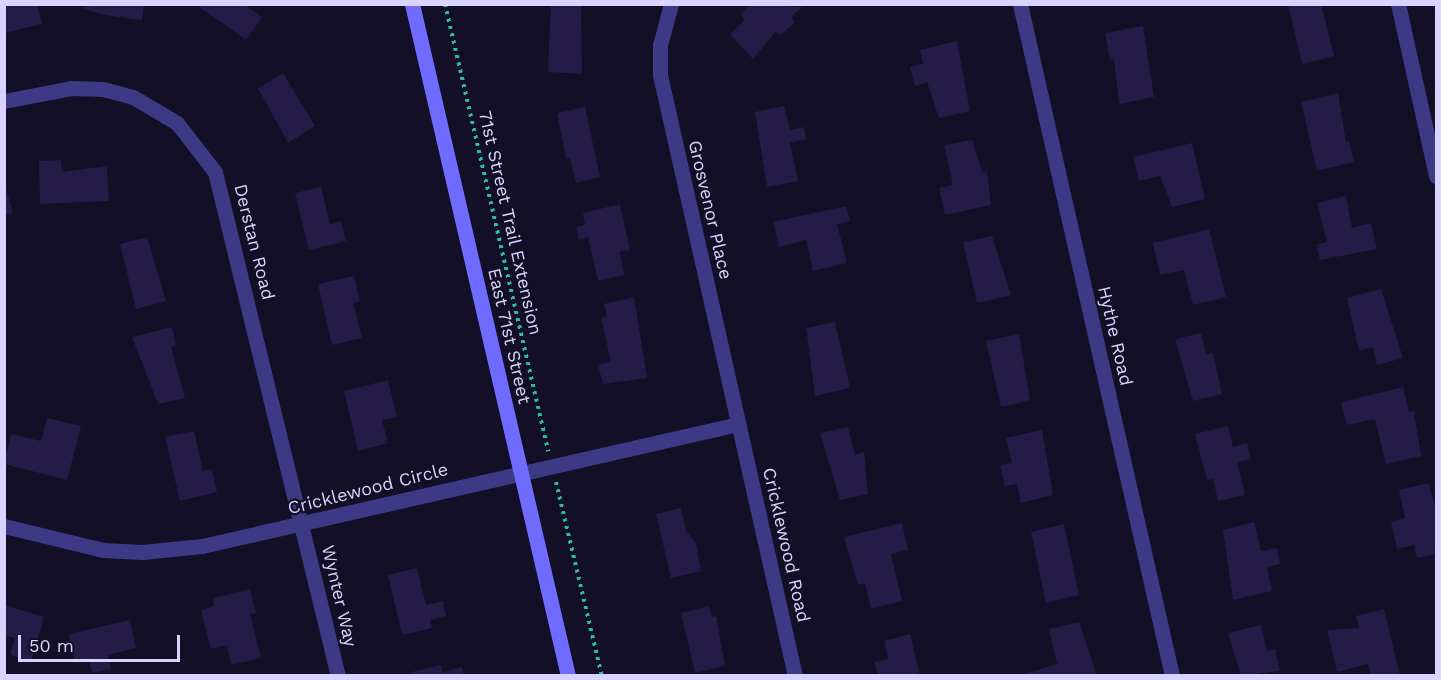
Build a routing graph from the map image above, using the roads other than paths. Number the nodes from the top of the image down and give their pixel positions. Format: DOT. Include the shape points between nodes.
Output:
graph roads {
  1 [pos="412,4"];
  2 [pos="671,4"];
  3 [pos="1020,4"];
  4 [pos="1398,4"];
  5 [pos="4,101"];
  6 [pos="1431,127"];
  7 [pos="1437,176"];
  8 [pos="738,424"];
  9 [pos="520,471"];
  10 [pos="302,525"];
  11 [pos="4,526"];
  12 [pos="338,675"];
  13 [pos="568,675"];
  14 [pos="795,675"];
  15 [pos="1172,675"];
  1 -- 9 [label="main road, East 71st Street"];
  2 -- 8 [label="street, Grosvenor Place" via="660,45 660,75"];
  3 -- 15 [label="street, Hythe Road"];
  4 -- 6 [label="street"];
  5 -- 10 [label="street, Derstan Road" via="71,88 123,94 170,116 204,154 222,191"];
  6 -- 7 [label="street"];
  8 -- 9 [label="street, Cricklewood Circle"];
  8 -- 14 [label="street, Cricklewood Road"];
  9 -- 10 [label="street, Cricklewood Circle"];
  9 -- 13 [label="main road, East 71st Street"];
  10 -- 11 [label="street, Cricklewood Circle" via="202,546 142,552 82,547"];
  10 -- 12 [label="street, Wynter Way"];
}
